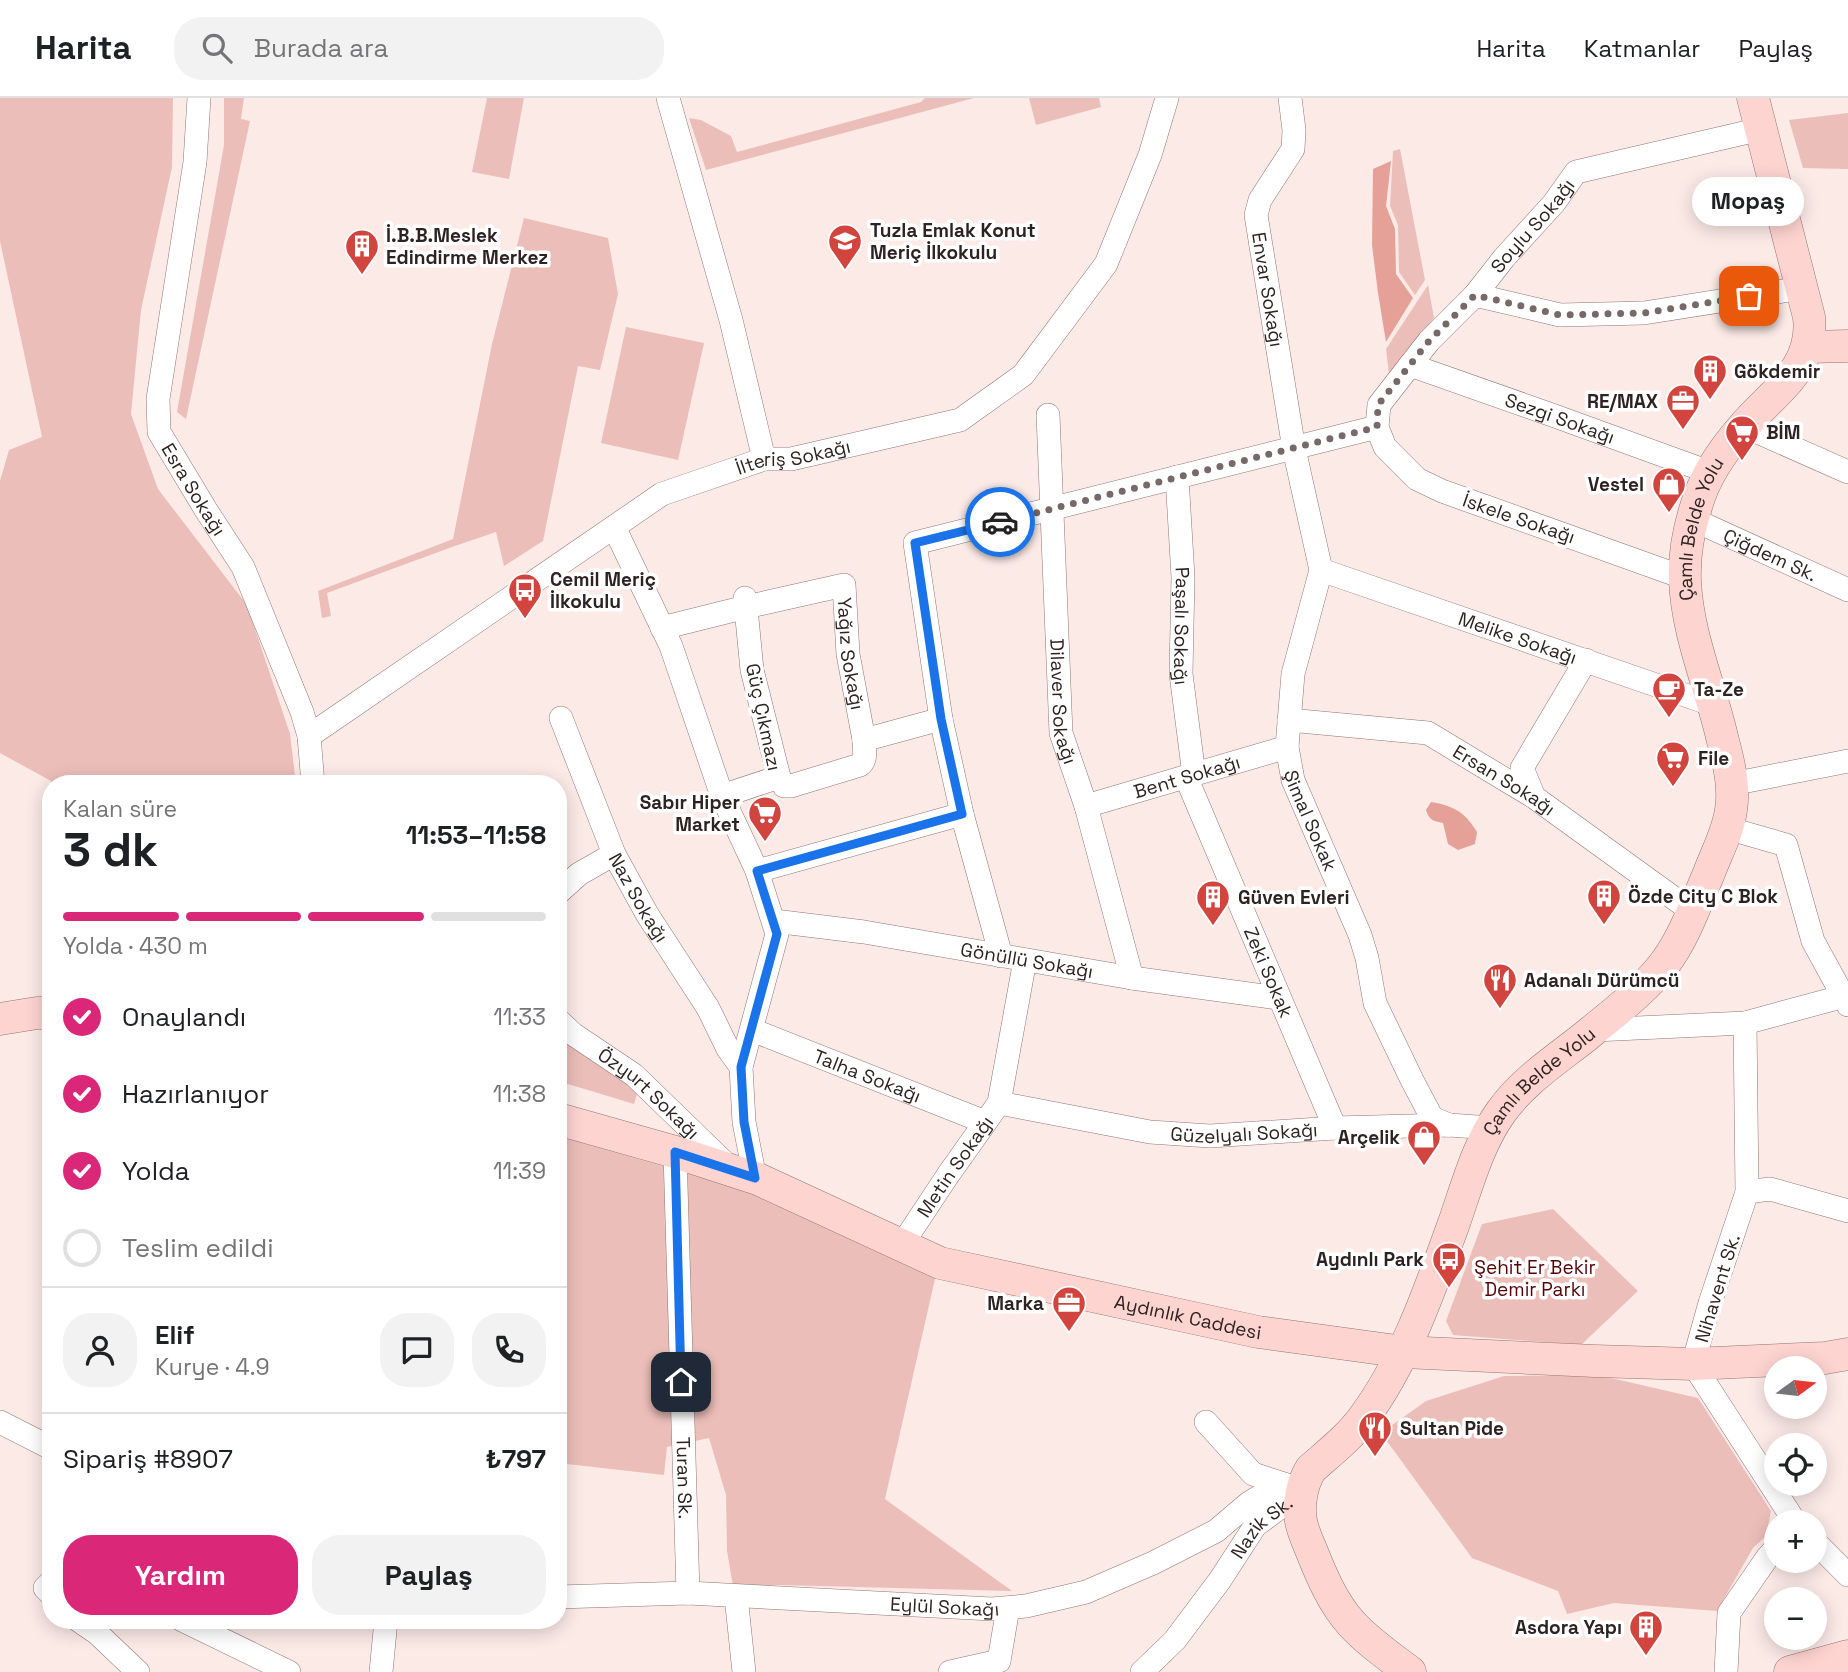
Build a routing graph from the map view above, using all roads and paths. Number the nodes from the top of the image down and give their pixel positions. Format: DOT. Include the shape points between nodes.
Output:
graph roads {
  1 [pos="199,98"];
  2 [pos="668,98"];
  3 [pos="1167,98"];
  4 [pos="1290,98"];
  5 [pos="1753,98"];
  6 [pos="1761,128"];
  7 [pos="1802,288"];
  8 [pos="1475,295"];
  9 [pos="1848,346"];
  10 [pos="1808,347"];
  11 [pos="1410,365"];
  12 [pos="1048,415"];
  13 [pos="1744,426"];
  14 [pos="1377,427"];
  15 [pos="1294,449"];
  16 [pos="764,459"];
  17 [pos="1709,472"];
  18 [pos="1848,472"];
  19 [pos="1177,477"];
  20 [pos="1052,509"];
  21 [pos="1692,519"];
  22 [pos="614,527"];
  23 [pos="1321,570"];
  24 [pos="1685,578"];
  25 [pos="1848,590"];
  26 [pos="745,603"];
  27 [pos="667,637"];
  28 [pos="1586,660"];
  29 [pos="1714,705"];
  30 [pos="561,718"];
  31 [pos="941,719"];
  32 [pos="1289,720"];
  33 [pos="309,736"];
  34 [pos="864,740"];
  35 [pos="1287,747"];
  36 [pos="1848,761"];
  37 [pos="312,775"];
  38 [pos="1190,776"];
  39 [pos="779,777"];
  40 [pos="1732,784"];
  41 [pos="722,796"];
  42 [pos="1534,797"];
  43 [pos="1086,806"];
  44 [pos="962,814"];
  45 [pos="1727,828"];
  46 [pos="614,854"];
  47 [pos="757,871"];
  48 [pos="567,885"];
  49 [pos="1693,912"];
  50 [pos="774,921"];
  51 [pos="1001,956"];
  52 [pos="1025,960"];
  53 [pos="1132,978"];
  54 [pos="1279,998"];
  55 [pos="1846,999"];
  56 [pos="42,1013"];
  57 [pos="0,1019"];
  58 [pos="1745,1023"];
  59 [pos="567,1028"];
  60 [pos="752,1030"];
  61 [pos="1594,1030"];
  62 [pos="741,1067"];
  63 [pos="999,1103"];
  64 [pos="567,1122"];
  65 [pos="985,1122"];
  66 [pos="1450,1125"];
  67 [pos="1335,1128"];
  68 [pos="1491,1128"];
  69 [pos="675,1152"];
  70 [pos="745,1176"];
  71 [pos="1747,1192"];
  72 [pos="1840,1208"];
  73 [pos="901,1245"];
  74 [pos="1404,1352"];
  75 [pos="1847,1356"];
  76 [pos="1693,1364"];
  77 [pos="0,1422"];
  78 [pos="1206,1422"];
  79 [pos="42,1443"];
  80 [pos="1303,1490"];
  81 [pos="1787,1510"];
  82 [pos="1827,1554"];
  83 [pos="1764,1562"];
  84 [pos="1848,1575"];
  85 [pos="688,1593"];
  86 [pos="736,1596"];
  87 [pos="567,1597"];
  88 [pos="1008,1608"];
  89 [pos="91,1629"];
  90 [pos="201,1629"];
  91 [pos="385,1629"];
  92 [pos="1848,1656"];
  93 [pos="138,1672"];
  94 [pos="289,1672"];
  95 [pos="381,1672"];
  96 [pos="744,1672"];
  97 [pos="950,1672"];
  98 [pos="1142,1672"];
  99 [pos="1410,1672"];
  100 [pos="1726,1672"];
  101 [pos="1790,1672"];
  1 -- 33 [label="street, Esra Sokağı" via="195,162 158,399 159,432 243,567"];
  2 -- 16 [label="street" via="731,320"];
  3 -- 16 [label="street, İlteriş Sokağı" via="1150,155 1105,264 1023,375 960,420 791,458"];
  4 -- 15 [label="street, Envar Sokağı" via="1293,149 1260,200 1256,215"];
  5 -- 6 [label="street"];
  6 -- 7 [label="street"];
  6 -- 8 [label="street, Soylu Sokağı" via="1576,172"];
  7 -- 8 [label="street" via="1630,314 1560,315"];
  7 -- 10 [label="street" via="1809,317"];
  8 -- 11 [label="street, Soylu Sokağı"];
  9 -- 10 [label="street"];
  10 -- 13 [label="street, Çamlı Belde Yolu" via="1791,376"];
  11 -- 14 [label="street, Soylu Sokağı" via="1378,405"];
  11 -- 17 [label="street, Sezgi Sokağı"];
  12 -- 20 [label="street, Dilaver Sokağı"];
  13 -- 17 [label="street, Çamlı Belde Yolu"];
  13 -- 18 [label="street"];
  14 -- 15 [label="street"];
  14 -- 24 [label="street, İskele Sokağı" via="1385,447 1417,479"];
  15 -- 19 [label="street"];
  15 -- 23 [label="street, Envar Sokağı"];
  16 -- 22 [label="street, İlteriş Sokağı" via="662,494"];
  17 -- 21 [label="street, Çamlı Belde Yolu"];
  19 -- 20 [label="street"];
  19 -- 38 [label="street, Paşalı Sokağı" via="1183,577 1181,674"];
  20 -- 31 [label="street" via="915,543"];
  20 -- 43 [label="street, Dilaver Sokağı" via="1062,733"];
  21 -- 24 [label="street, Çamlı Belde Yolu"];
  21 -- 25 [label="street, Çiğdem Sk."];
  22 -- 27 [label="street"];
  22 -- 33 [label="street, İlteriş Sokağı"];
  23 -- 28 [label="street, Melike Sokağı"];
  23 -- 32 [label="street, Şimal Sokak" via="1293,674"];
  24 -- 29 [label="street, Çamlı Belde Yolu" via="1690,619"];
  26 -- 27 [label="street"];
  26 -- 34 [label="street, Yağız Sokağı" via="844,585 848,654"];
  26 -- 39 [label="street, Güç Çıkmazı" via="752,670"];
  27 -- 41 [label="street"];
  28 -- 29 [label="street, Melike Sokağı"];
  28 -- 42 [label="street" via="1522,768"];
  29 -- 40 [label="street, Çamlı Belde Yolu"];
  30 -- 46 [label="street, Naz Sokağı"];
  31 -- 34 [label="street"];
  31 -- 44 [label="street"];
  32 -- 35 [label="street, Şimal Sokak"];
  32 -- 42 [label="street, Ersan Sokağı" via="1428,733"];
  33 -- 37 [label="street, Esra Sokağı"];
  34 -- 39 [label="street" via="860,765 790,786 784,786"];
  35 -- 38 [label="street, Bent Sokağı"];
  35 -- 66 [label="street, Şimal Sokak" via="1293,780 1360,935 1375,1003 1432,1118"];
  36 -- 40 [label="street"];
  38 -- 43 [label="street, Bent Sokağı"];
  38 -- 54 [label="street, Zeki Sokak"];
  39 -- 41 [label="street, Güç Çıkmazı"];
  40 -- 45 [label="street, Çamlı Belde Yolu"];
  41 -- 47 [label="street"];
  42 -- 49 [label="street, Ersan Sokağı"];
  43 -- 53 [label="street, Dilaver Sokağı"];
  44 -- 47 [label="street"];
  44 -- 51 [label="street"];
  45 -- 49 [label="street, Çamlı Belde Yolu"];
  45 -- 55 [label="street" via="1786,845 1813,941"];
  46 -- 48 [label="street"];
  46 -- 62 [label="street, Naz Sokağı"];
  47 -- 50 [label="street"];
  49 -- 61 [label="street, Çamlı Belde Yolu" via="1663,966"];
  50 -- 51 [label="street, Gönüllü Sokağı"];
  50 -- 60 [label="street" via="777,934"];
  51 -- 52 [label="street, Gönüllü Sokağı"];
  52 -- 53 [label="street, Gönüllü Sokağı"];
  52 -- 63 [label="street, Metin Sokağı"];
  53 -- 54 [label="street, Gönüllü Sokağı"];
  54 -- 67 [label="street, Zeki Sokak"];
  55 -- 58 [label="street"];
  56 -- 57 [label="street"];
  58 -- 61 [label="street"];
  58 -- 71 [label="street, Nihavent Sk."];
  59 -- 70 [label="street, Özyurt Sokağı" via="634,1075"];
  60 -- 62 [label="street"];
  60 -- 65 [label="street, Talha Sokağı"];
  61 -- 68 [label="street, Çamlı Belde Yolu" via="1512,1098"];
  62 -- 70 [label="street"];
  63 -- 65 [label="street, Metin Sokağı"];
  63 -- 67 [label="street, Güzelyalı Sokağı" via="1150,1132 1210,1136"];
  64 -- 69 [label="street, Aydınlık Caddesi"];
  65 -- 73 [label="street, Metin Sokağı"];
  66 -- 67 [label="street, Güzelyalı Sokağı"];
  66 -- 68 [label="street, Güzelyalı Sokağı"];
  68 -- 74 [label="street, Çamlı Belde Yolu"];
  69 -- 70 [label="street, Aydınlık Caddesi"];
  69 -- 85 [label="street, Turan Sk."];
  70 -- 73 [label="street, Aydınlık Caddesi"];
  71 -- 72 [label="street" via="1770,1189"];
  71 -- 76 [label="street, Nihavent Sk."];
  73 -- 74 [label="street, Aydınlık Caddesi" via="940,1263 1258,1332"];
  74 -- 76 [label="street, Aydınlık Caddesi"];
  74 -- 80 [label="street, Nazik Sk." via="1363,1419 1311,1469"];
  75 -- 76 [label="street, Aydınlık Caddesi"];
  76 -- 81 [label="street, Nihavent Sk."];
  77 -- 79 [label="street"];
  78 -- 80 [label="street" via="1253,1474"];
  80 -- 88 [label="street, Eylül Sokağı" via="1267,1492 1216,1531 1086,1592"];
  80 -- 98 [label="street, Nazik Sk." via="1255,1526 1175,1640"];
  80 -- 99 [label="street" via="1302,1522 1335,1601 1352,1625"];
  82 -- 84 [label="street"];
  83 -- 100 [label="street" via="1729,1613"];
  85 -- 86 [label="street, Eylül Sokağı"];
  85 -- 87 [label="street, Eylül Sokağı"];
  86 -- 88 [label="street, Eylül Sokağı"];
  86 -- 96 [label="street"];
  88 -- 97 [label="street" via="999,1661"];
  89 -- 93 [label="street"];
  90 -- 94 [label="street"];
  91 -- 95 [label="street"];
  92 -- 101 [label="street"];
}
